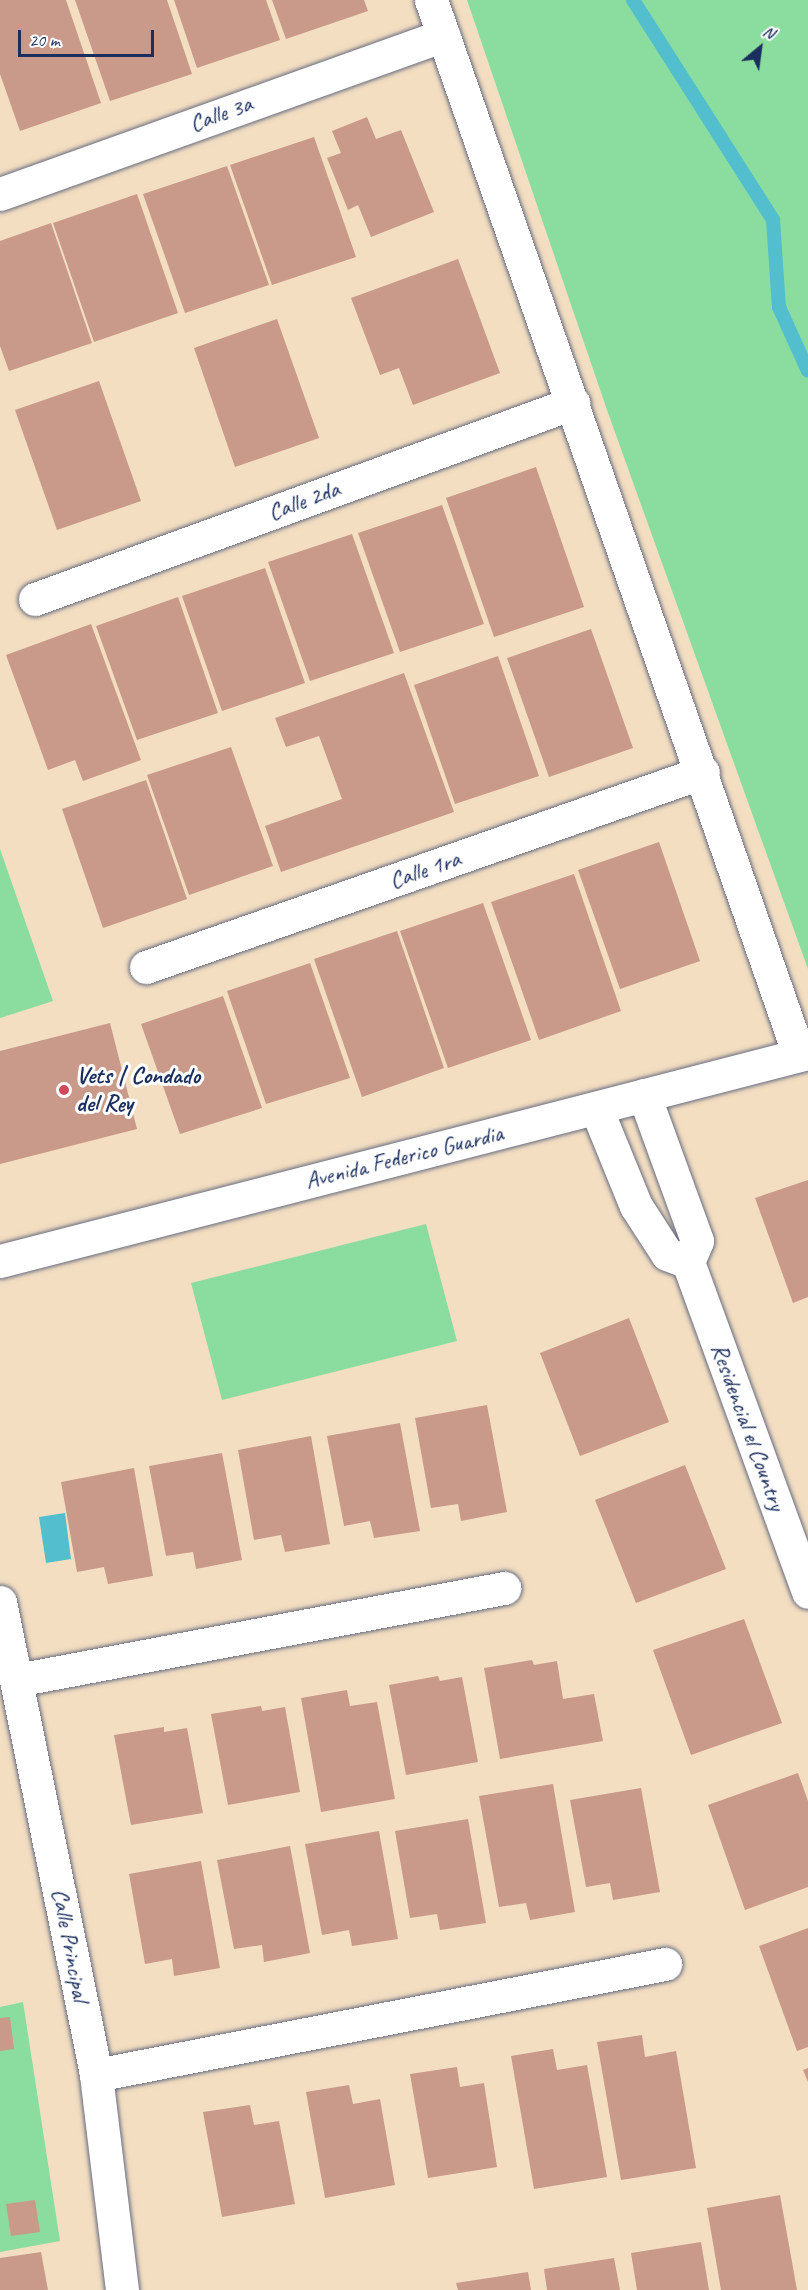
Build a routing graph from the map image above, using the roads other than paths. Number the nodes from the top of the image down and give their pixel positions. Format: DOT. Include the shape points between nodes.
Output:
graph roads {
  1 [pos="431,0"];
  2 [pos="443,35"];
  3 [pos="0,194"];
  4 [pos="573,403"];
  5 [pos="35,599"];
  6 [pos="703,772"];
  7 [pos="146,967"];
  8 [pos="803,1054"];
  9 [pos="644,1095"];
  10 [pos="596,1108"];
  11 [pos="0,1261"];
  12 [pos="688,1262"];
  13 [pos="504,1588"];
  14 [pos="808,1592"];
  15 [pos="0,1602"];
  16 [pos="17,1680"];
  17 [pos="665,1964"];
  18 [pos="96,2075"];
  19 [pos="122,2290"];
  1 -- 2 [label="street"];
  2 -- 3 [label="street, Calle 3a"];
  2 -- 4 [label="street"];
  4 -- 5 [label="street, Calle 2da"];
  4 -- 6 [label="street"];
  6 -- 7 [label="street, Calle 1ra"];
  6 -- 8 [label="street"];
  8 -- 9 [label="street, Avenida Federico Guardia"];
  9 -- 10 [label="street, Avenida Federico Guardia"];
  9 -- 12 [label="street" via="698,1241"];
  10 -- 11 [label="street, Avenida Federico Guardia"];
  10 -- 12 [label="street" via="636,1206 668,1254"];
  12 -- 14 [label="street, Residencial el Country"];
  13 -- 16 [label="street"];
  15 -- 16 [label="street, Calle Principal"];
  16 -- 18 [label="street, Calle Principal"];
  17 -- 18 [label="street"];
  18 -- 19 [label="street, Calle Principal"];
}
